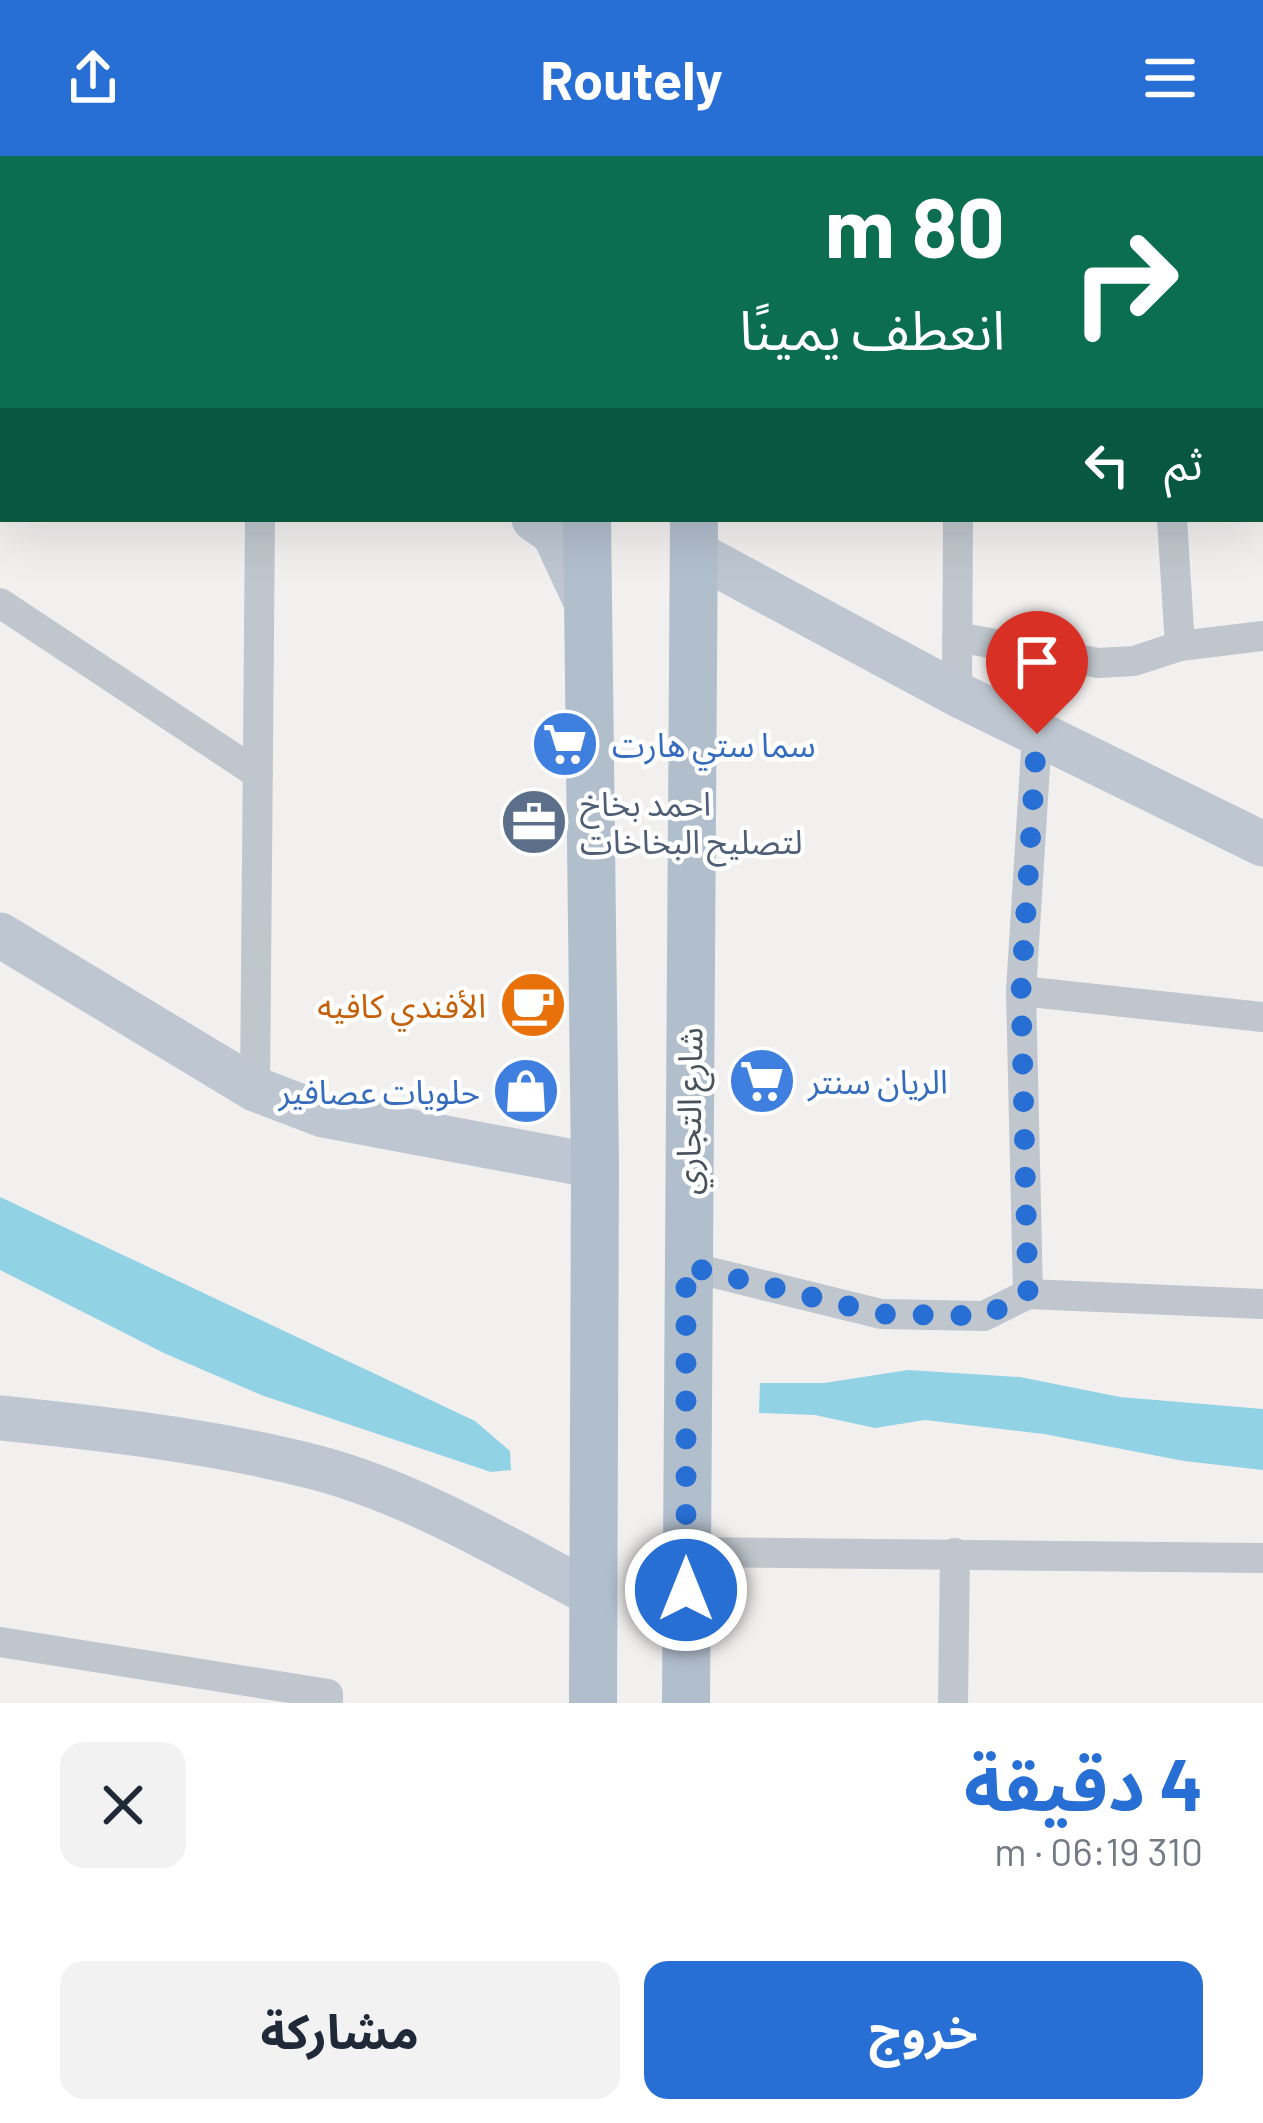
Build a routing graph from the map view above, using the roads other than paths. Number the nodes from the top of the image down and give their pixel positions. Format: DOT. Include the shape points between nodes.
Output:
graph roads {
  1 [pos="260,522"];
  2 [pos="538,522"];
  3 [pos="586,522"];
  4 [pos="958,522"];
  5 [pos="1172,522"];
  6 [pos="694,536"];
  7 [pos="0,603"];
  8 [pos="590,608"];
  9 [pos="1263,636"];
  10 [pos="957,637"];
  11 [pos="1180,646"];
  12 [pos="956,694"];
  13 [pos="1037,734"];
  14 [pos="258,774"];
  15 [pos="1263,844"];
  16 [pos="0,935"];
  17 [pos="1021,991"];
  18 [pos="1263,1017"];
  19 [pos="255,1089"];
  20 [pos="595,1166"];
  21 [pos="686,1266"];
  22 [pos="1028,1294"];
  23 [pos="1263,1304"];
  24 [pos="0,1418"];
  25 [pos="686,1552"];
  26 [pos="956,1553"];
  27 [pos="1263,1558"];
  28 [pos="594,1595"];
  29 [pos="0,1642"];
  30 [pos="328,1703"];
  31 [pos="593,1703"];
  32 [pos="686,1703"];
  33 [pos="953,1703"];
  1 -- 14 [label="street"];
  2 -- 8 [label="street" via="554,533"];
  3 -- 8 [label="main road"];
  4 -- 10 [label="street"];
  5 -- 11 [label="street"];
  6 -- 12 [label="street"];
  6 -- 21 [label="main road, شارع التجاري"];
  7 -- 14 [label="street"];
  8 -- 20 [label="main road"];
  9 -- 11 [label="street"];
  10 -- 11 [label="street" via="1098,662"];
  10 -- 12 [label="street"];
  12 -- 13 [label="street"];
  13 -- 15 [label="street"];
  13 -- 17 [label="street"];
  14 -- 19 [label="street"];
  16 -- 19 [label="street"];
  17 -- 18 [label="street"];
  17 -- 22 [label="street"];
  19 -- 20 [label="street" via="322,1115"];
  20 -- 28 [label="main road"];
  21 -- 22 [label="street" via="881,1314 984,1316"];
  21 -- 25 [label="main road, شارع التجاري"];
  22 -- 23 [label="street"];
  24 -- 28 [label="street" via="204,1444 321,1469 386,1492"];
  25 -- 26 [label="street"];
  25 -- 32 [label="main road, شارع التجاري"];
  26 -- 27 [label="street"];
  26 -- 33 [label="street"];
  28 -- 31 [label="main road"];
  29 -- 30 [label="street" via="328,1694"];
}
